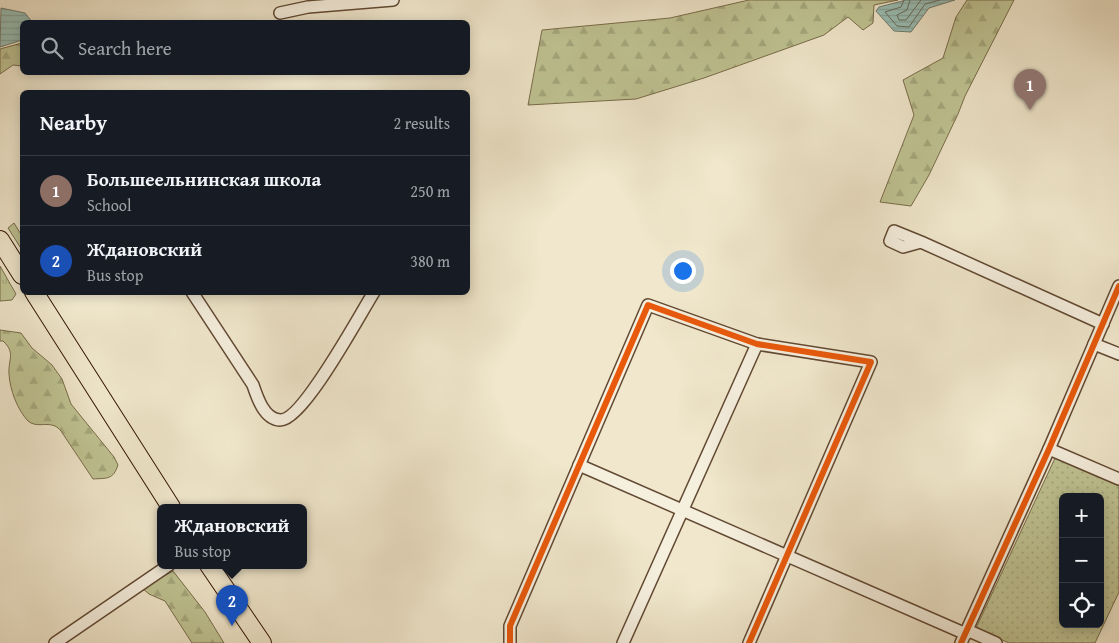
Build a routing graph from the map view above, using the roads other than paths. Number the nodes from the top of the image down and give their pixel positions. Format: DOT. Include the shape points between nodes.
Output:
graph roads {
  1 [pos="393,0"];
  2 [pos="280,13"];
  3 [pos="0,240"];
  4 [pos="921,242"];
  5 [pos="20,272"];
  6 [pos="1119,286"];
  7 [pos="36,295"];
  8 [pos="194,295"];
  9 [pos="372,295"];
  10 [pos="1102,324"];
  11 [pos="756,344"];
  12 [pos="1094,344"];
  13 [pos="1119,354"];
  14 [pos="1049,449"];
  15 [pos="579,465"];
  16 [pos="1119,479"];
  17 [pos="169,504"];
  18 [pos="682,511"];
  19 [pos="788,556"];
  20 [pos="163,569"];
  21 [pos="212,569"];
  22 [pos="965,636"];
  23 [pos="55,643"];
  24 [pos="262,643"];
  25 [pos="510,643"];
  26 [pos="623,643"];
  27 [pos="749,643"];
  28 [pos="996,643"];
  1 -- 2 [label="street" via="308,7"];
  3 -- 5 [label="main road"];
  4 -- 10 [label="street"];
  6 -- 10 [label="street"];
  7 -- 17 [label="main road"];
  8 -- 9 [label="street" via="253,385 265,411 282,420 302,406 318,385"];
  10 -- 12 [label="street"];
  11 -- 15 [label="street" via="648,305"];
  11 -- 18 [label="street"];
  11 -- 19 [label="street" via="871,362"];
  12 -- 13 [label="street"];
  12 -- 14 [label="street"];
  14 -- 16 [label="street"];
  14 -- 22 [label="street"];
  15 -- 18 [label="street"];
  15 -- 25 [label="street" via="510,626"];
  18 -- 19 [label="street"];
  18 -- 26 [label="street"];
  19 -- 22 [label="street"];
  19 -- 27 [label="street"];
  20 -- 23 [label="street"];
  21 -- 24 [label="main road"];
  22 -- 28 [label="street"];
}
